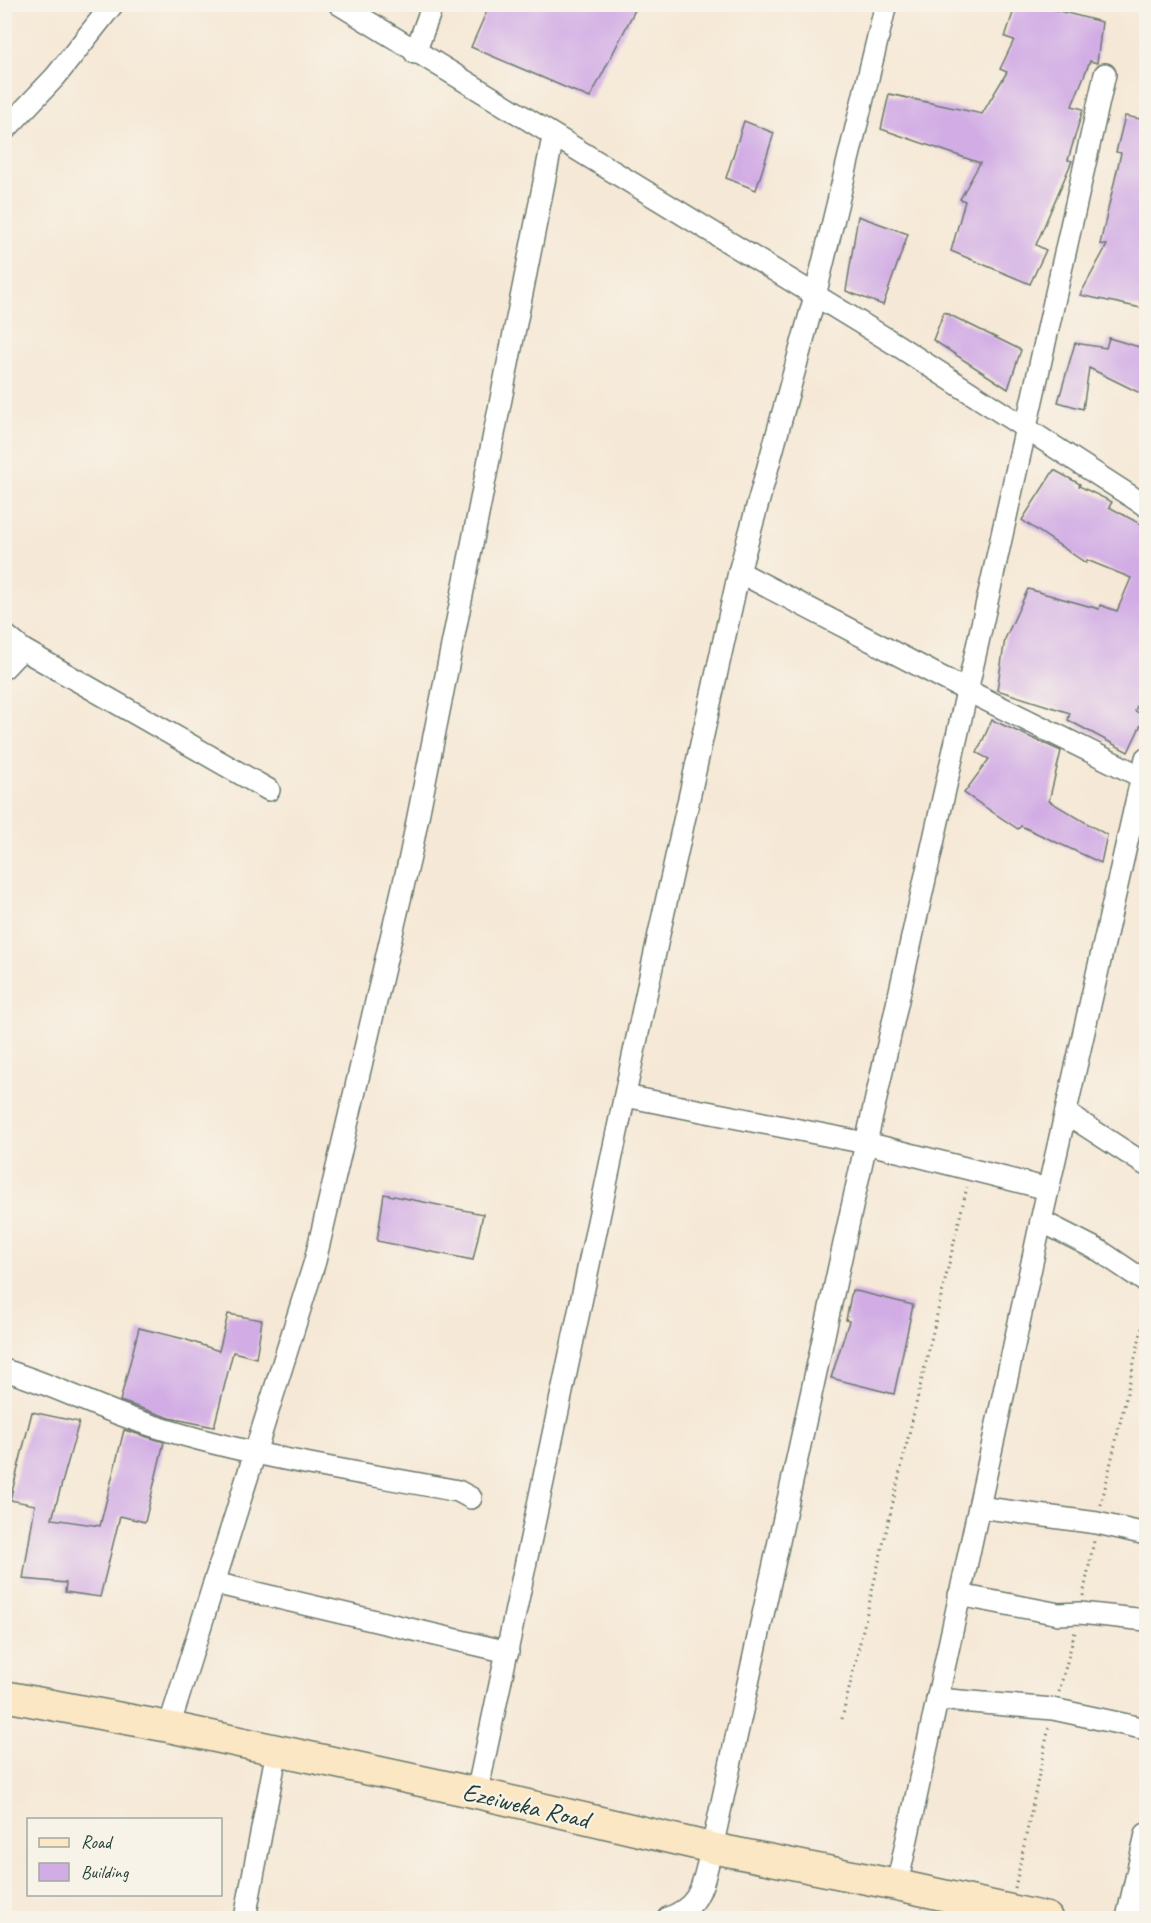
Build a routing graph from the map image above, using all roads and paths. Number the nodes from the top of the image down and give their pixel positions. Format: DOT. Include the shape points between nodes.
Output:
graph roads {
  1 [pos="113,4"];
  2 [pos="339,4"];
  3 [pos="434,4"];
  4 [pos="886,4"];
  5 [pos="415,53"];
  6 [pos="1105,74"];
  7 [pos="4,131"];
  8 [pos="553,137"];
  9 [pos="815,296"];
  10 [pos="1026,429"];
  11 [pos="1146,506"];
  12 [pos="739,572"];
  13 [pos="4,634"];
  14 [pos="22,649"];
  15 [pos="4,668"];
  16 [pos="966,690"];
  17 [pos="1144,767"];
  18 [pos="269,790"];
  19 [pos="625,1096"];
  20 [pos="1066,1113"];
  21 [pos="866,1143"];
  22 [pos="1146,1165"];
  23 [pos="971,1170"];
  24 [pos="1048,1189"];
  25 [pos="1041,1221"];
  26 [pos="1146,1281"];
  27 [pos="4,1370"];
  28 [pos="255,1452"];
  29 [pos="471,1498"];
  30 [pos="979,1507"];
  31 [pos="1146,1534"];
  32 [pos="214,1583"];
  33 [pos="960,1595"];
  34 [pos="1146,1620"];
  35 [pos="508,1652"];
  36 [pos="4,1696"];
  37 [pos="937,1699"];
  38 [pos="842,1719"];
  39 [pos="169,1727"];
  40 [pos="1146,1729"];
  41 [pos="277,1750"];
  42 [pos="477,1794"];
  43 [pos="1146,1834"];
  44 [pos="712,1848"];
  45 [pos="897,1885"];
  46 [pos="245,1918"];
  47 [pos="668,1918"];
  48 [pos="1047,1918"];
  49 [pos="1127,1918"];
  1 -- 7 [label="street" via="56,76"];
  2 -- 5 [label="street"];
  3 -- 5 [label="street"];
  4 -- 9 [label="street"];
  5 -- 8 [label="street"];
  6 -- 10 [label="street"];
  8 -- 9 [label="street"];
  8 -- 28 [label="street" via="410,857 315,1261"];
  9 -- 10 [label="street"];
  9 -- 12 [label="street"];
  10 -- 11 [label="street"];
  10 -- 16 [label="street"];
  12 -- 16 [label="street"];
  12 -- 19 [label="street"];
  13 -- 14 [label="street"];
  14 -- 15 [label="street"];
  14 -- 18 [label="street"];
  16 -- 17 [label="street"];
  16 -- 21 [label="street"];
  17 -- 20 [label="street"];
  19 -- 21 [label="street"];
  19 -- 35 [label="street"];
  20 -- 22 [label="street"];
  20 -- 24 [label="street"];
  21 -- 23 [label="street"];
  21 -- 44 [label="street"];
  23 -- 24 [label="street"];
  23 -- 38 [label="path"];
  24 -- 25 [label="street"];
  25 -- 26 [label="street" via="1100,1251"];
  25 -- 30 [label="street"];
  27 -- 28 [label="street" via="141,1422"];
  28 -- 29 [label="street" via="458,1491"];
  28 -- 32 [label="street"];
  30 -- 31 [label="street" via="1097,1523"];
  30 -- 33 [label="street"];
  32 -- 35 [label="street"];
  32 -- 39 [label="street"];
  33 -- 34 [label="street" via="1059,1614"];
  33 -- 37 [label="street"];
  35 -- 42 [label="street"];
  36 -- 39 [label="main road, Ezeiweka Road"];
  37 -- 40 [label="street" via="1053,1709"];
  37 -- 45 [label="street"];
  39 -- 41 [label="main road, Ezeiweka Road"];
  41 -- 42 [label="main road, Ezeiweka Road"];
  41 -- 46 [label="street"];
  42 -- 44 [label="main road, Ezeiweka Road"];
  43 -- 49 [label="street"];
  44 -- 45 [label="main road, Ezeiweka Road"];
  44 -- 47 [label="street" via="697,1899 686,1912"];
  45 -- 48 [label="main road, Ezeiweka Road"];
}
